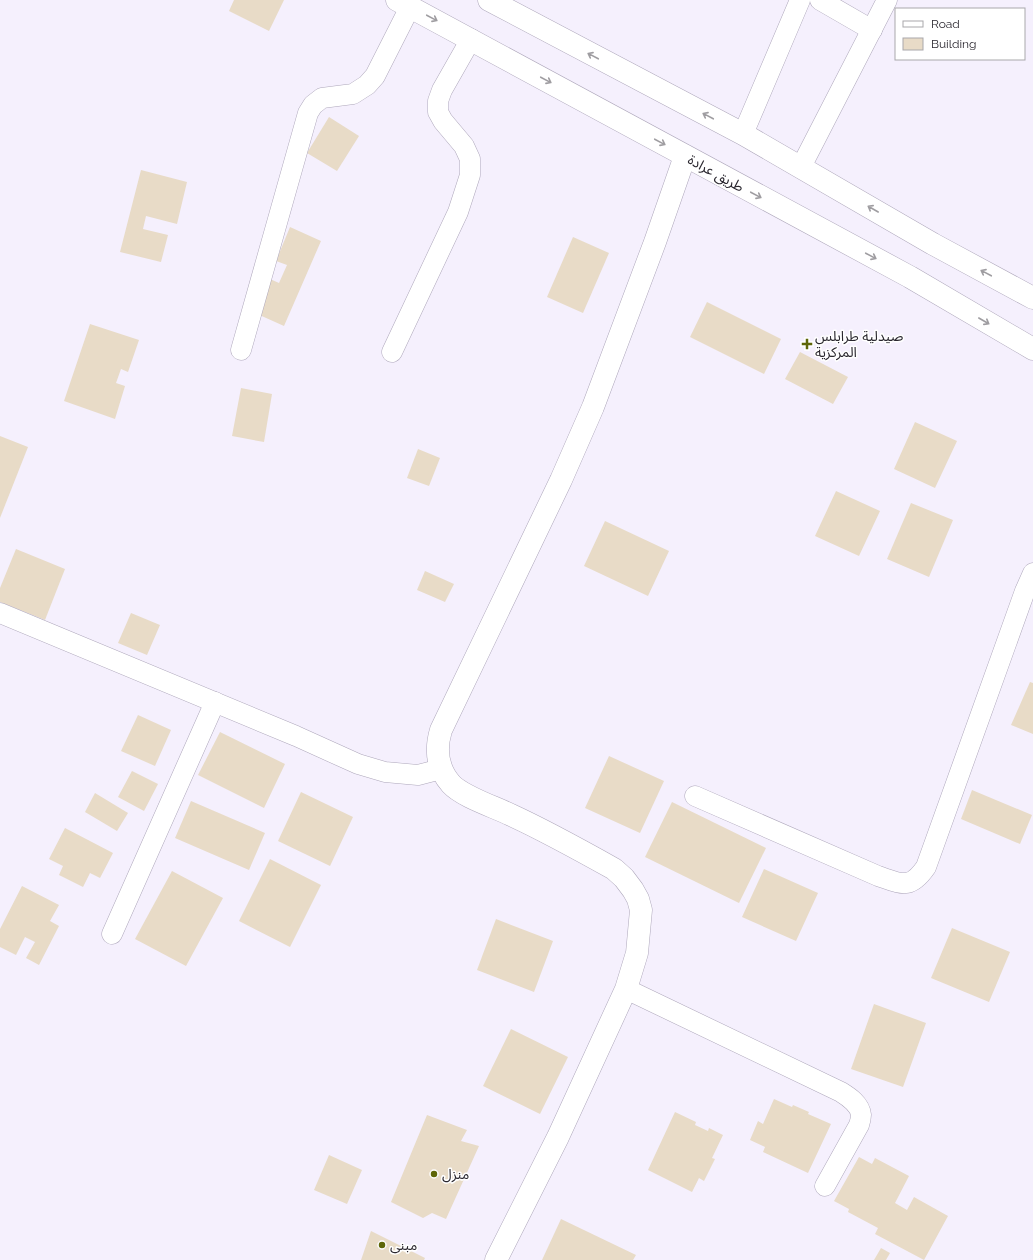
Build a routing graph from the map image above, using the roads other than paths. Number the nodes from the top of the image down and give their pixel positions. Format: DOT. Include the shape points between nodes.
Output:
graph roads {
  1 [pos="800,0"];
  2 [pos="820,0"];
  3 [pos="888,0"];
  4 [pos="403,3"];
  5 [pos="502,3"];
  6 [pos="872,30"];
  7 [pos="471,39"];
  8 [pos="743,134"];
  9 [pos="685,156"];
  10 [pos="801,167"];
  11 [pos="1033,298"];
  12 [pos="1033,349"];
  13 [pos="241,350"];
  14 [pos="392,352"];
  15 [pos="1033,573"];
  16 [pos="0,613"];
  17 [pos="215,702"];
  18 [pos="441,770"];
  19 [pos="695,796"];
  20 [pos="112,934"];
  21 [pos="626,989"];
  22 [pos="825,1186"];
  23 [pos="496,1260"];
  1 -- 8 [label="street"];
  2 -- 6 [label="street"];
  3 -- 6 [label="street"];
  4 -- 7 [label="main road, طريق عرادة, one-way"];
  4 -- 13 [label="street" via="375,76 353,94 322,98 308,113"];
  8 -- 5 [label="main road, one-way"];
  6 -- 10 [label="street"];
  7 -- 9 [label="main road, طريق عرادة, one-way"];
  7 -- 14 [label="street" via="438,101 438,112 464,146 470,159 470,175 458,212"];
  8 -- 10 [label="main road"];
  9 -- 12 [label="main road, طريق عرادة, one-way" via="910,277"];
  9 -- 18 [label="main road" via="593,407 561,480 441,730 437,751"];
  11 -- 10 [label="main road, one-way" via="933,244"];
  15 -- 19 [label="street" via="926,867 911,883 900,883 878,876"];
  16 -- 17 [label="street"];
  17 -- 18 [label="street" via="358,764 385,772 418,775"];
  17 -- 20 [label="street"];
  18 -- 21 [label="main road" via="451,785 460,791 511,814 585,853 624,878 638,899 641,910 637,954"];
  21 -- 22 [label="street" via="852,1099 861,1115 859,1125"];
  21 -- 23 [label="main road" via="558,1137"];
}
